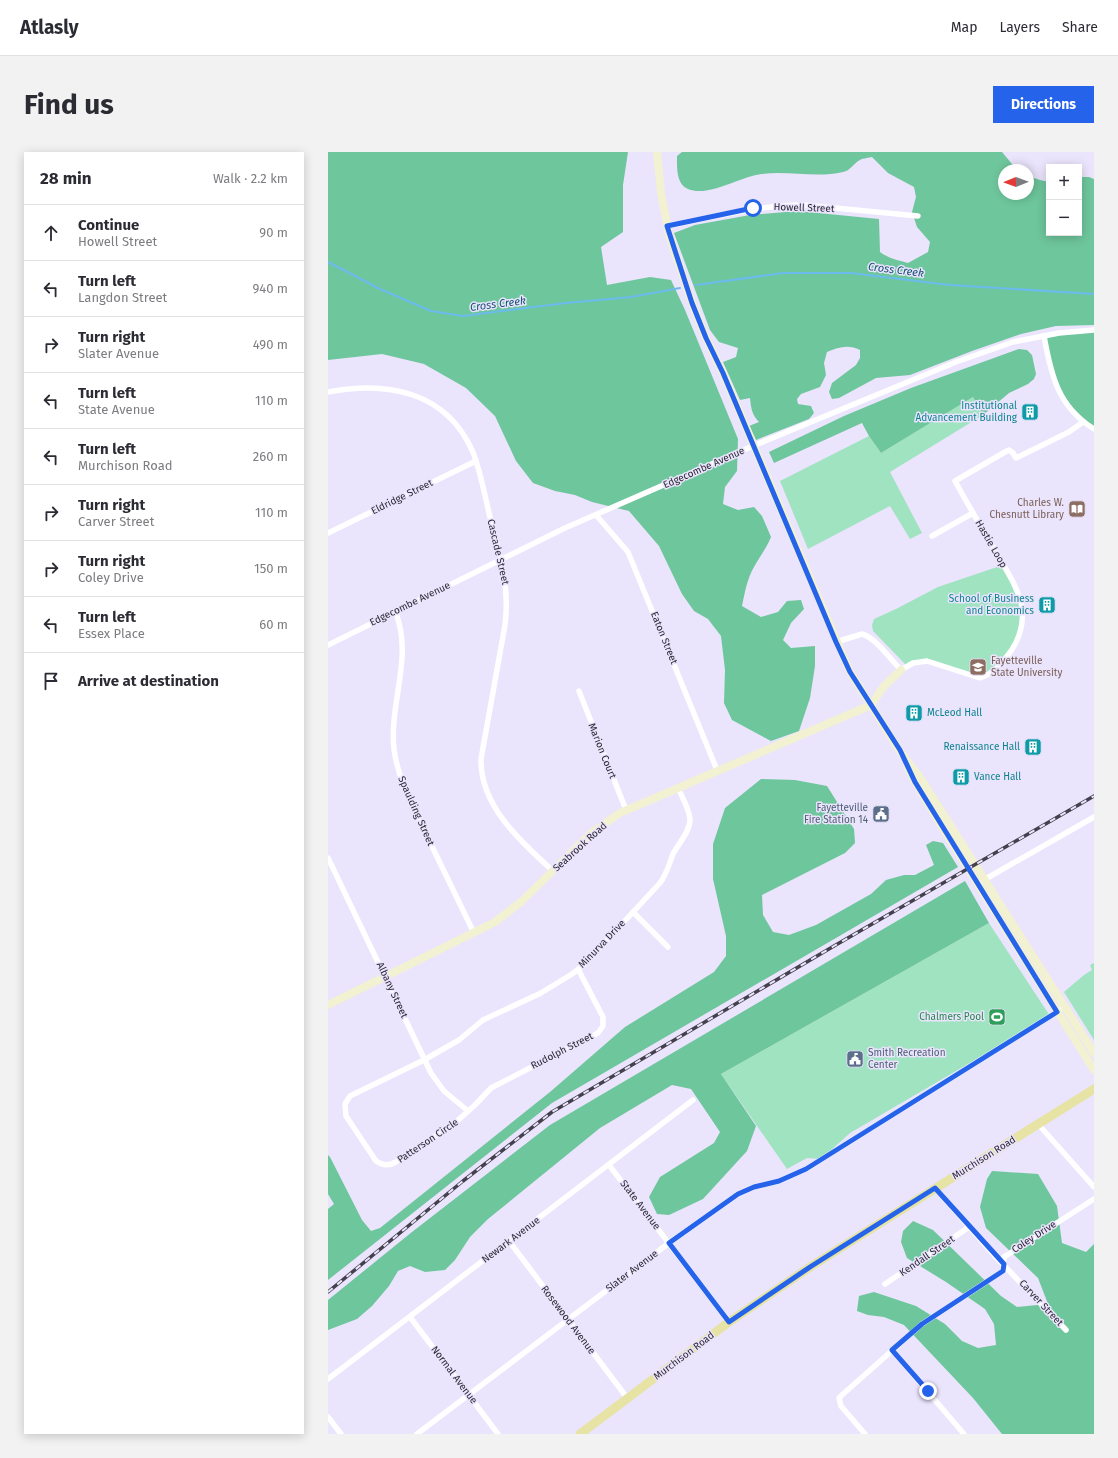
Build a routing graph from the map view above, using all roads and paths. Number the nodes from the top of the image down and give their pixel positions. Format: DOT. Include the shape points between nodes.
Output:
graph roads {
  1 [pos="657,152"];
  2 [pos="918,216"];
  3 [pos="667,226"];
  4 [pos="1094,330"];
  5 [pos="1044,336"];
  6 [pos="328,392"];
  7 [pos="1083,422"];
  8 [pos="1094,429"];
  9 [pos="753,446"];
  10 [pos="476,462"];
  11 [pos="973,513"];
  12 [pos="596,515"];
  13 [pos="328,533"];
  14 [pos="932,536"];
  15 [pos="500,559"];
  16 [pos="395,611"];
  17 [pos="836,642"];
  18 [pos="328,645"];
  19 [pos="901,670"];
  20 [pos="579,692"];
  21 [pos="871,705"];
  22 [pos="717,770"];
  23 [pos="678,788"];
  24 [pos="626,810"];
  25 [pos="1094,817"];
  26 [pos="328,858"];
  27 [pos="553,870"];
  28 [pos="982,881"];
  29 [pos="632,912"];
  30 [pos="474,933"];
  31 [pos="668,947"];
  32 [pos="578,969"];
  33 [pos="386,976"];
  34 [pos="328,1005"];
  35 [pos="1065,1007"];
  36 [pos="1057,1012"];
  37 [pos="1094,1053"];
  38 [pos="424,1060"];
  39 [pos="1094,1070"];
  40 [pos="1094,1089"];
  41 [pos="693,1100"];
  42 [pos="468,1111"];
  43 [pos="1038,1124"];
  44 [pos="609,1165"];
  45 [pos="1094,1187"];
  46 [pos="935,1188"];
  47 [pos="1094,1200"];
  48 [pos="970,1227"];
  49 [pos="508,1241"];
  50 [pos="669,1243"];
  51 [pos="1004,1264"];
  52 [pos="885,1284"];
  53 [pos="410,1317"];
  54 [pos="568,1320"];
  55 [pos="729,1322"];
  56 [pos="1066,1330"];
  57 [pos="892,1350"];
  58 [pos="328,1379"];
  59 [pos="469,1395"];
  60 [pos="628,1398"];
  61 [pos="328,1417"];
  62 [pos="591,1431"];
  63 [pos="341,1434"];
  64 [pos="417,1434"];
  65 [pos="498,1434"];
  66 [pos="580,1434"];
  67 [pos="865,1434"];
  68 [pos="964,1434"];
  1 -- 3 [label="street"];
  2 -- 3 [label="street, Howell Street" via="787,205 753,208"];
  3 -- 9 [label="street" via="692,303"];
  4 -- 5 [label="street, Edgecombe Avenue"];
  5 -- 7 [label="street" via="1056,386"];
  5 -- 9 [label="street, Edgecombe Avenue" via="986,351"];
  6 -- 10 [label="street, Cascade Street" via="373,387 399,391 423,399 451,418 466,439"];
  7 -- 8 [label="street"];
  7 -- 11 [label="street, Hastie Loop" via="1069,432 1016,458 1009,450 955,481"];
  9 -- 12 [label="street, Edgecombe Avenue"];
  9 -- 17 [label="street"];
  10 -- 13 [label="street, Eldridge Street"];
  10 -- 15 [label="street, Cascade Street"];
  11 -- 14 [label="street"];
  11 -- 19 [label="street, Hastie Loop" via="1020,600 1022,625 1017,642 1002,662 988,675 980,678 927,662 913,663"];
  12 -- 15 [label="street, Edgecombe Avenue"];
  12 -- 22 [label="street, Eaton Street" via="628,552"];
  15 -- 16 [label="street, Edgecombe Avenue"];
  15 -- 27 [label="street, Cascade Street" via="506,586 507,612 481,759 482,772 487,792 495,808 518,838"];
  16 -- 18 [label="street, Edgecombe Avenue"];
  16 -- 30 [label="street, Spaulding Street" via="401,627 403,646 394,720 396,762 405,790"];
  17 -- 19 [label="street" via="866,635"];
  17 -- 21 [label="street" via="850,672"];
  19 -- 21 [label="street" via="884,686"];
  20 -- 24 [label="street, Marion Court"];
  21 -- 22 [label="street, Seabrook Road"];
  21 -- 28 [label="street" via="921,779"];
  22 -- 23 [label="street, Seabrook Road"];
  23 -- 24 [label="street, Seabrook Road"];
  23 -- 29 [label="street, Minurva Drive" via="689,814 689,826 665,876"];
  24 -- 27 [label="street, Seabrook Road" via="590,834"];
  25 -- 28 [label="street"];
  26 -- 33 [label="street, Albany Street"];
  27 -- 30 [label="street, Seabrook Road" via="522,902 495,922"];
  28 -- 35 [label="street"];
  28 -- 36 [label="street"];
  29 -- 31 [label="street"];
  29 -- 32 [label="street, Minurva Drive"];
  30 -- 33 [label="street, Seabrook Road"];
  32 -- 38 [label="street, Minurva Drive" via="541,993 483,1020 459,1040"];
  32 -- 42 [label="street, Rudolph Street" via="604,1017 603,1026 598,1034 491,1088"];
  33 -- 34 [label="street, Seabrook Road"];
  33 -- 38 [label="street, Albany Street"];
  35 -- 36 [label="street, Slater Avenue"];
  35 -- 37 [label="street"];
  36 -- 39 [label="street"];
  36 -- 50 [label="street, Slater Avenue" via="806,1169 738,1194"];
  38 -- 42 [label="street, Albany Street" via="444,1090"];
  38 -- 42 [label="street, Patterson Circle" via="353,1094 347,1100 344,1108 346,1116 373,1158 384,1165 396,1162 456,1122"];
  40 -- 43 [label="main road, Murchison Road"];
  41 -- 44 [label="street, Newark Avenue"];
  43 -- 45 [label="street"];
  43 -- 46 [label="main road, Murchison Road"];
  44 -- 49 [label="street, Newark Avenue"];
  44 -- 50 [label="street, State Avenue"];
  46 -- 48 [label="street, Carver Street"];
  46 -- 55 [label="main road, Murchison Road"];
  47 -- 51 [label="street, Coley Drive" via="1004,1257"];
  48 -- 51 [label="street, Carver Street"];
  48 -- 52 [label="street, Kendall Street"];
  49 -- 53 [label="street, Newark Avenue"];
  49 -- 54 [label="street, Rosewood Avenue"];
  50 -- 54 [label="street, Slater Avenue"];
  50 -- 55 [label="street, State Avenue"];
  51 -- 56 [label="street, Carver Street"];
  51 -- 57 [label="street, Coley Drive" via="1003,1271 922,1324"];
  53 -- 58 [label="street, Newark Avenue"];
  53 -- 59 [label="street, Normal Avenue"];
  54 -- 59 [label="street, Slater Avenue"];
  54 -- 60 [label="street, Rosewood Avenue"];
  55 -- 60 [label="main road, Murchison Road"];
  57 -- 67 [label="street, Coley Drive" via="839,1398"];
  57 -- 68 [label="street"];
  59 -- 64 [label="street, Slater Avenue"];
  59 -- 65 [label="street, Normal Avenue"];
  60 -- 62 [label="main road, Murchison Road"];
  61 -- 63 [label="street"];
  62 -- 66 [label="main road, Murchison Road"];
}
